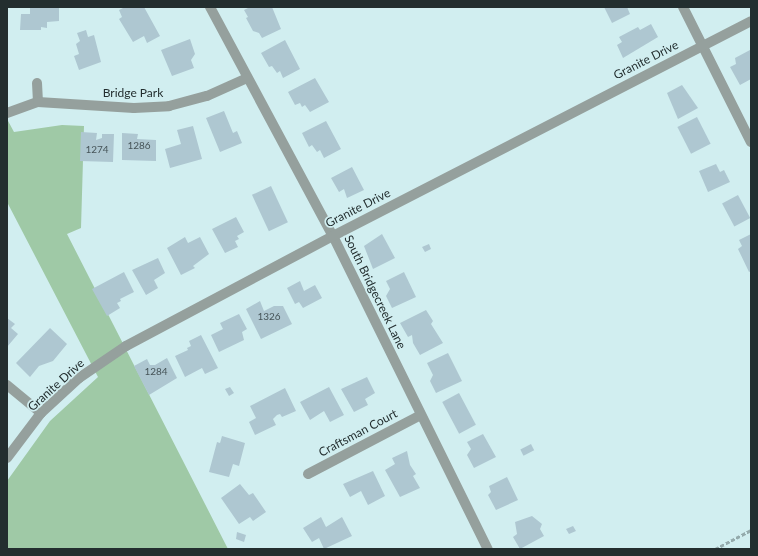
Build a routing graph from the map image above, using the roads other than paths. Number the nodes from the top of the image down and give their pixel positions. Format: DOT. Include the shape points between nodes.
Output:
graph roads {
  1 [pos="210,7"];
  2 [pos="683,7"];
  3 [pos="751,21"];
  4 [pos="702,46"];
  5 [pos="246,78"];
  6 [pos="37,83"];
  7 [pos="38,102"];
  8 [pos="7,113"];
  9 [pos="751,142"];
  10 [pos="333,236"];
  11 [pos="7,385"];
  12 [pos="42,413"];
  13 [pos="421,415"];
  14 [pos="7,458"];
  15 [pos="308,474"];
  16 [pos="488,549"];
  1 -- 5 [label="street, South Bridgecreek Lane"];
  2 -- 4 [label="street"];
  3 -- 4 [label="street, Granite Drive"];
  4 -- 9 [label="street"];
  4 -- 10 [label="street, Granite Drive"];
  5 -- 7 [label="street, Bridge Park" via="207,96 169,106 134,108"];
  5 -- 10 [label="street, South Bridgecreek Lane"];
  6 -- 7 [label="street"];
  7 -- 8 [label="street, Bridge Park"];
  10 -- 12 [label="street, Granite Drive" via="126,346 80,378"];
  10 -- 13 [label="street, South Bridgecreek Lane"];
  11 -- 12 [label="street"];
  12 -- 14 [label="street, Granite Drive"];
  13 -- 15 [label="street, Craftsman Court"];
  13 -- 16 [label="street, South Bridgecreek Lane"];
}
